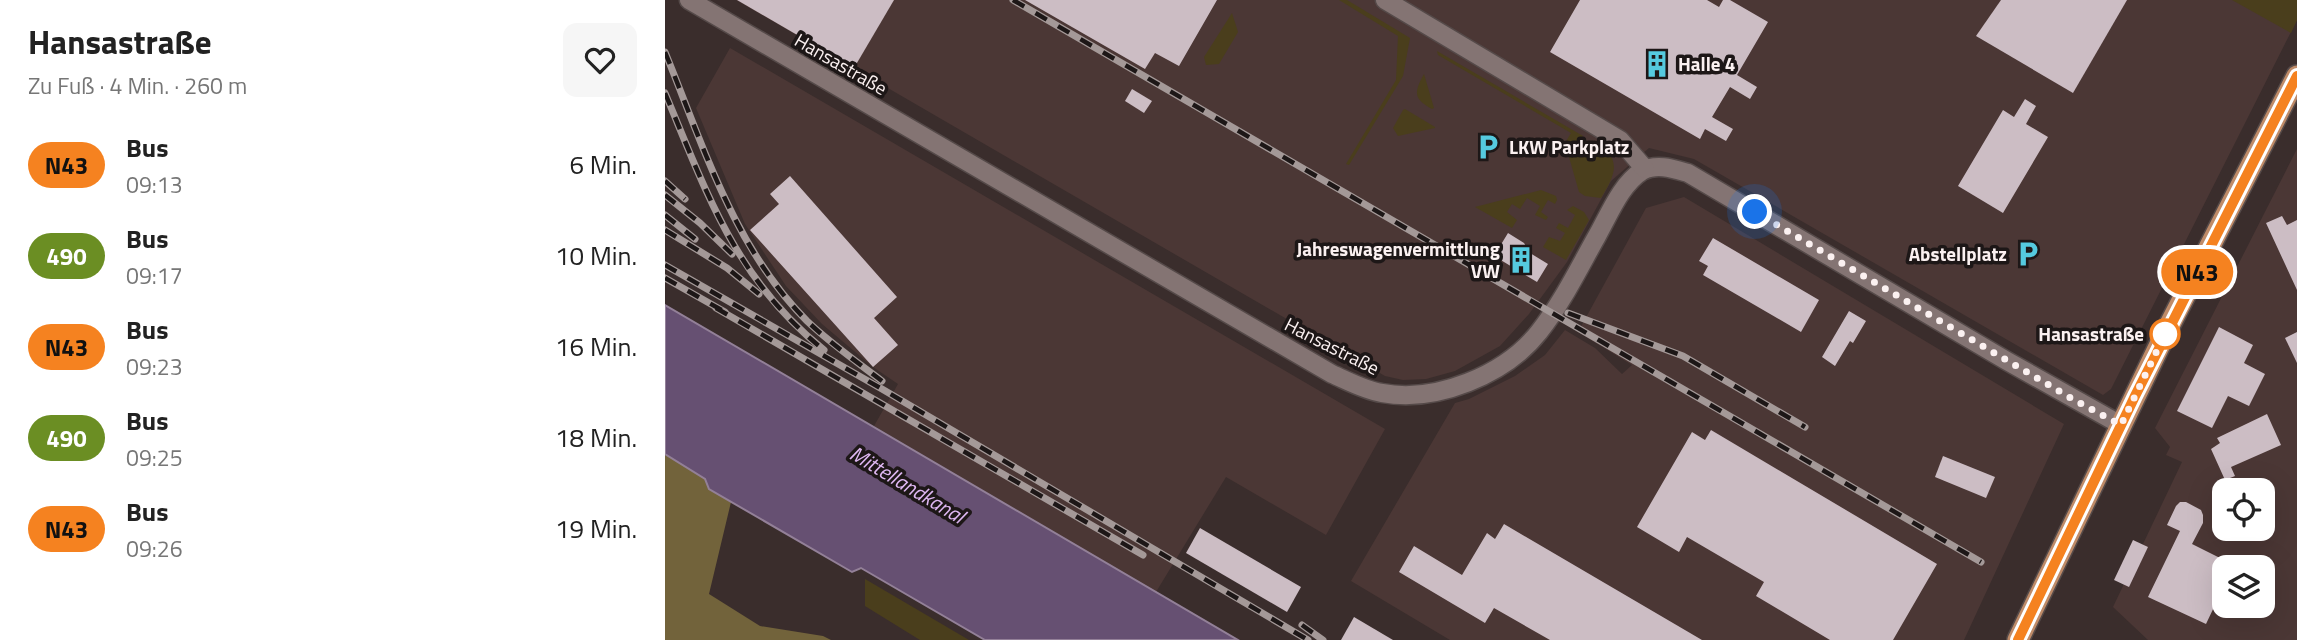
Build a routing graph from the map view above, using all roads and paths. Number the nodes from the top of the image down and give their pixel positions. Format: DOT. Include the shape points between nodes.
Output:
graph roads {
  1 [pos="689,0"];
  2 [pos="1385,0"];
  3 [pos="2297,76"];
  4 [pos="1645,169"];
  5 [pos="2121,425"];
  6 [pos="2018,640"];
  1 -- 4 [label="street, Hansastraße" via="1332,374 1385,394 1458,387 1488,373 1538,334 1626,187"];
  2 -- 4 [label="street" via="1620,140"];
  3 -- 5 [label="main road"];
  4 -- 5 [label="street" via="1666,167 1688,173"];
  5 -- 6 [label="main road"];
}
